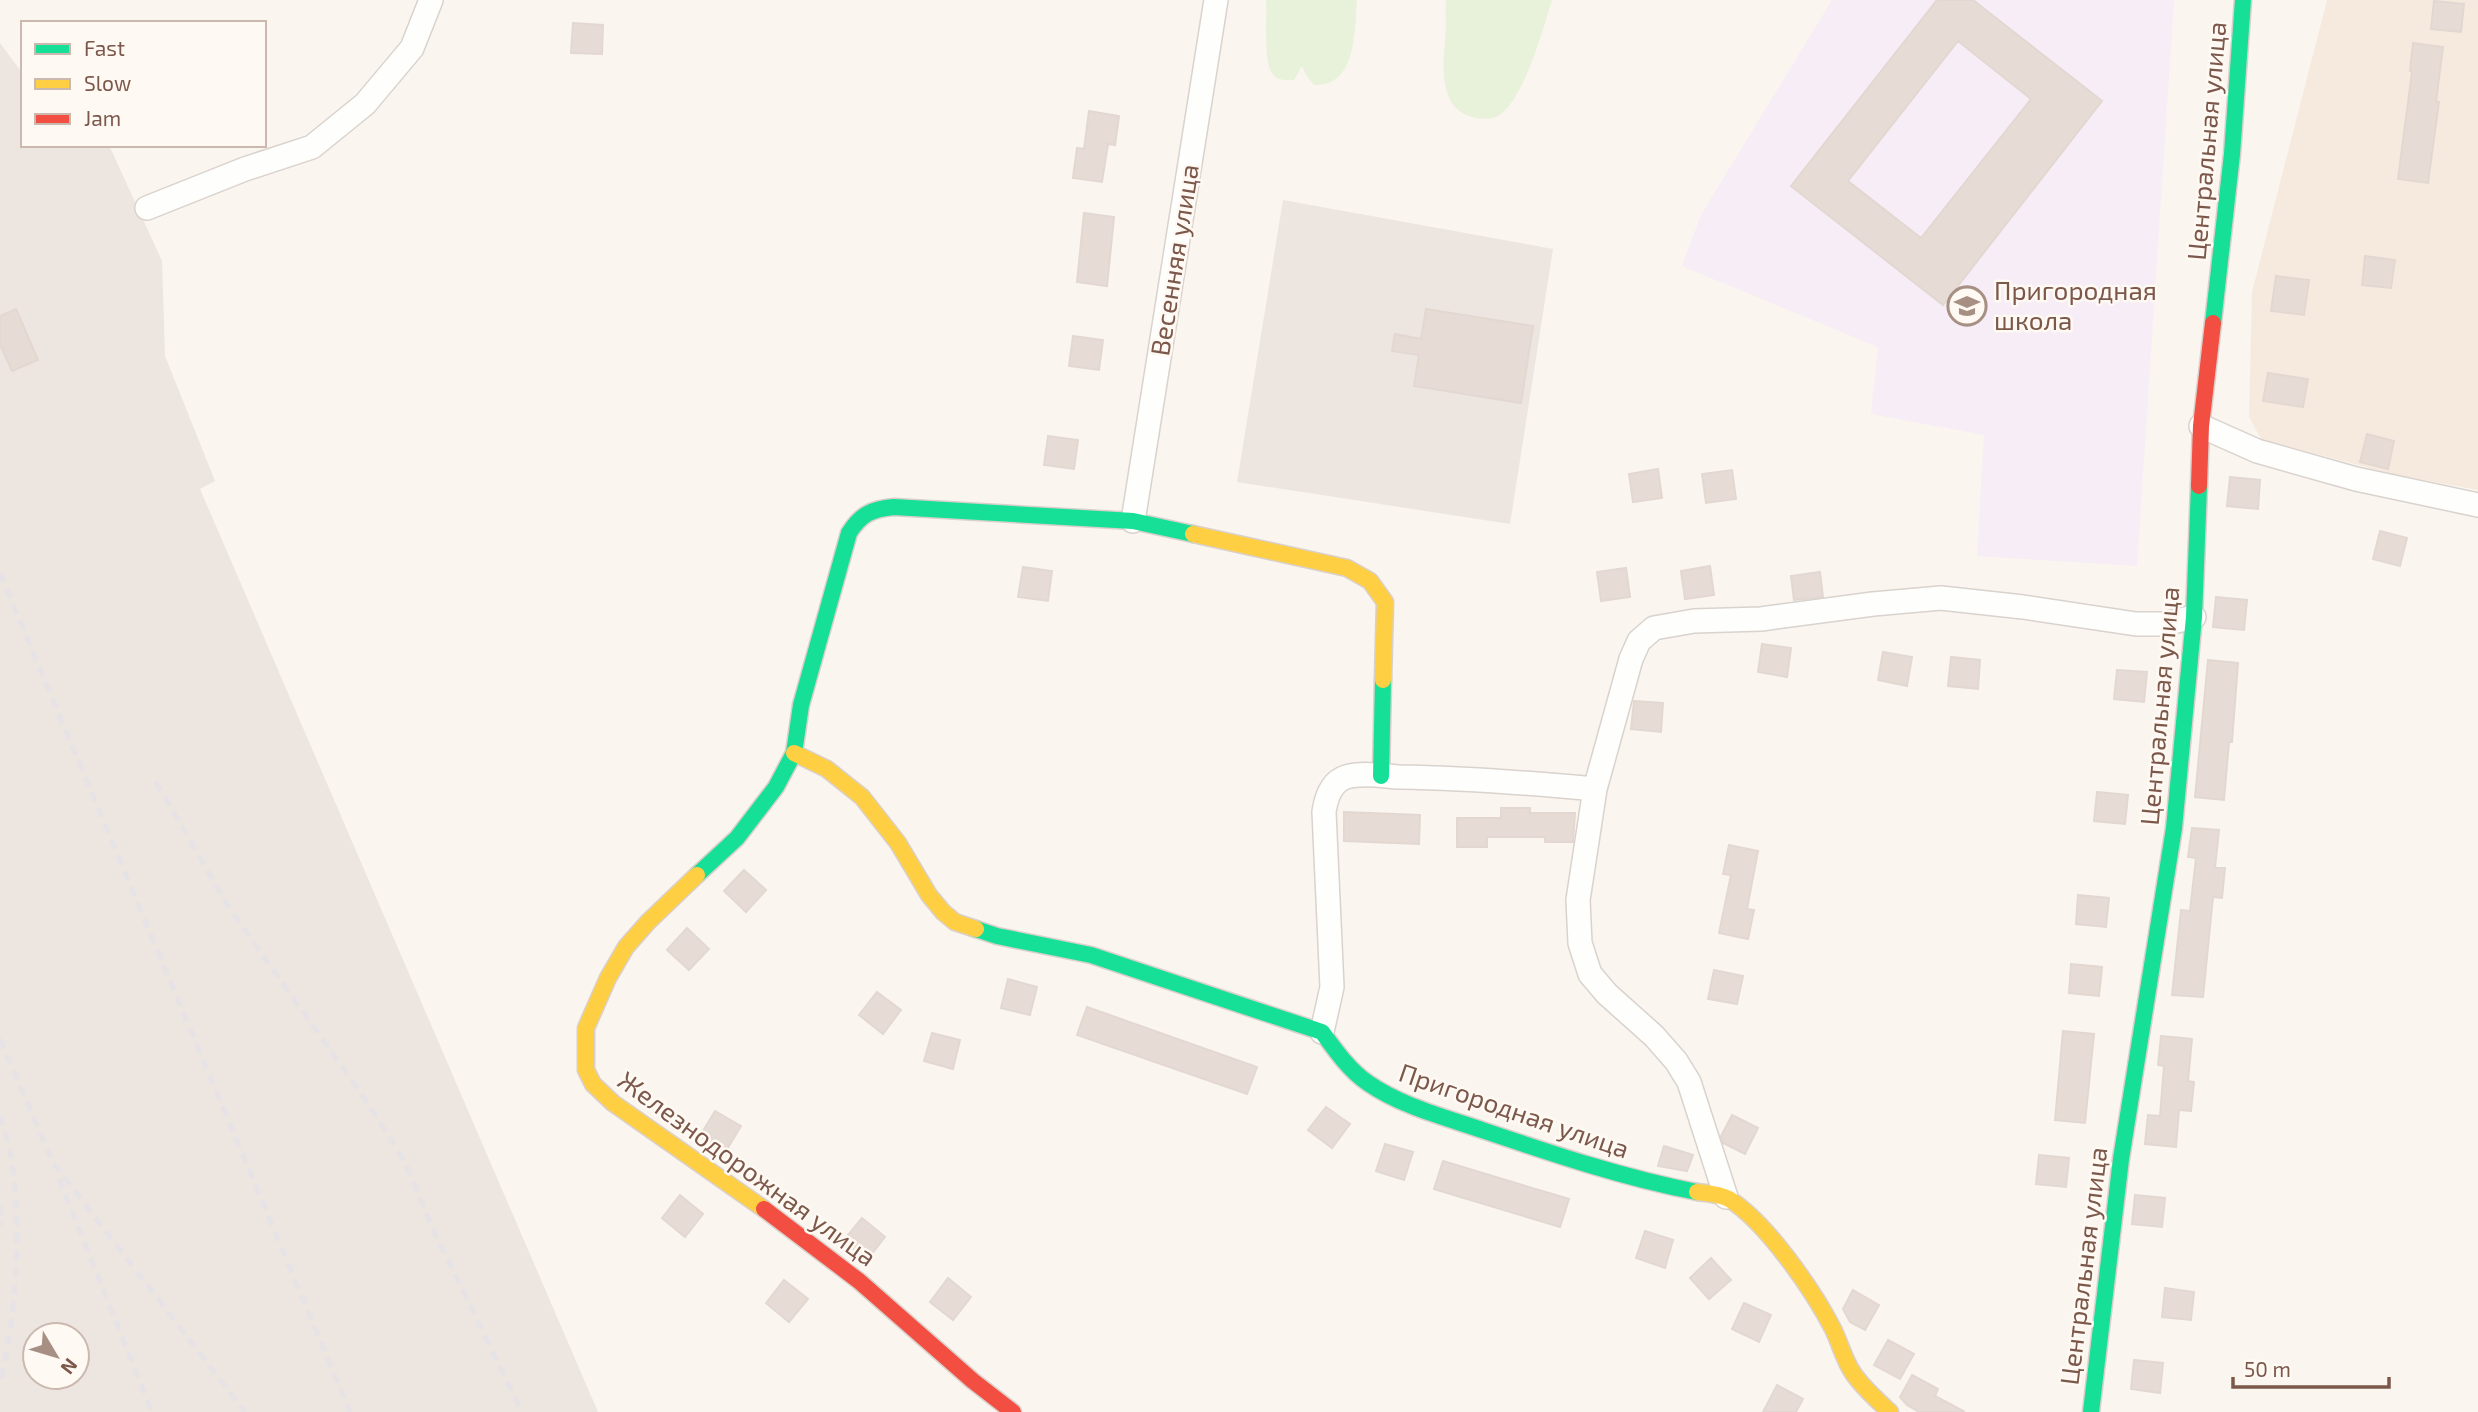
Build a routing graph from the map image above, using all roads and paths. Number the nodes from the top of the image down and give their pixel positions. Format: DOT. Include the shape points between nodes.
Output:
graph roads {
  1 [pos="431,0"];
  2 [pos="1216,0"];
  3 [pos="2245,1"];
  4 [pos="147,208"];
  5 [pos="2202,426"];
  6 [pos="2478,505"];
  7 [pos="1133,521"];
  8 [pos="2194,617"];
  9 [pos="794,752"];
  10 [pos="1381,776"];
  11 [pos="1595,789"];
  12 [pos="1322,1032"];
  13 [pos="1726,1197"];
  14 [pos="1013,1412"];
  15 [pos="1890,1412"];
  16 [pos="2091,1412"];
  1 -- 4 [label="street" via="412,48 365,104 312,147"];
  2 -- 7 [label="street, Весенняя улица"];
  3 -- 5 [label="street, Центральная улица"];
  5 -- 6 [label="street" via="2257,451 2343,476"];
  5 -- 8 [label="street, Центральная улица"];
  7 -- 9 [label="street" via="869,509 858,517 841,558 800,705"];
  7 -- 10 [label="street" via="1347,568 1377,586 1385,602"];
  8 -- 11 [label="street" via="2136,624 1941,598 1654,628 1639,641 1631,659"];
  8 -- 16 [label="street, Центральная улица" via="2174,828 2121,1159"];
  9 -- 12 [label="street" via="827,769 862,797 898,843 929,895 956,922 997,936 1091,955"];
  9 -- 14 [label="street, Железнодорожная улица" via="765,804 737,838 626,947 586,1028 586,1070 607,1098 794,1229"];
  10 -- 11 [label="street"];
  10 -- 12 [label="street" via="1343,778 1327,796 1332,987"];
  11 -- 13 [label="street" via="1578,900 1580,943 1590,974 1654,1036 1689,1082"];
  12 -- 13 [label="street, Пригородная улица" via="1366,1082 1432,1113 1634,1178"];
  13 -- 15 [label="street, Пригородная улица" via="1782,1251 1832,1327 1851,1371"];
}
